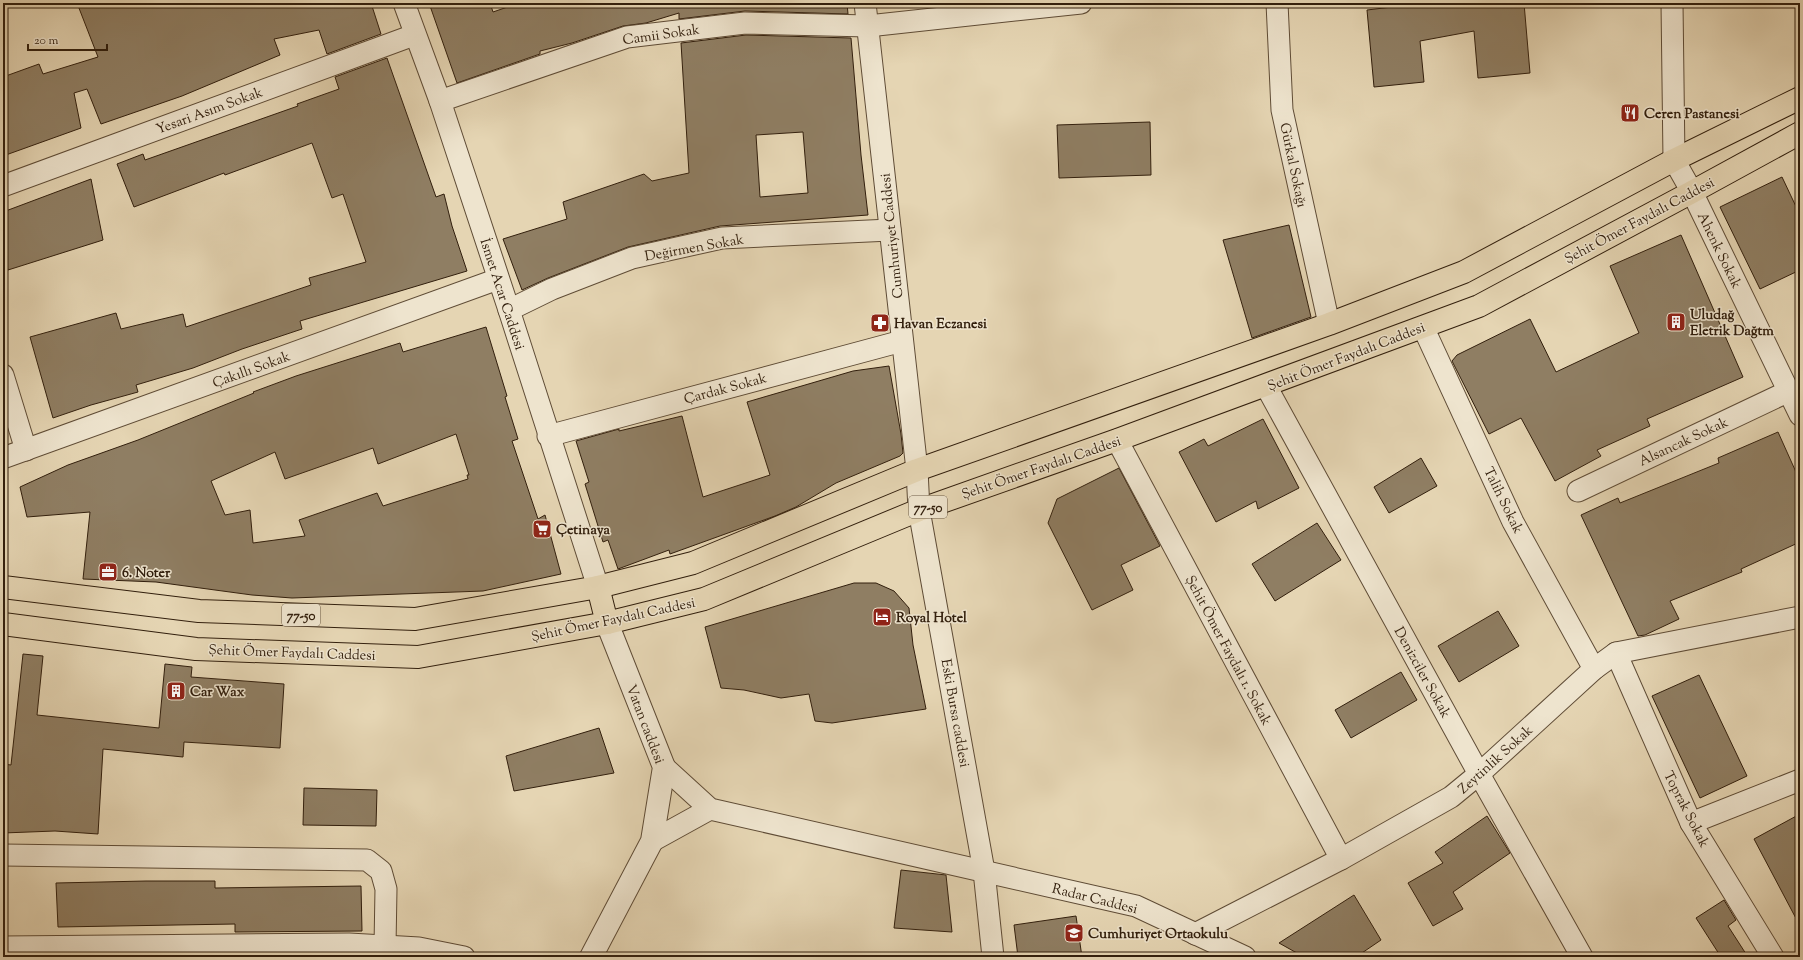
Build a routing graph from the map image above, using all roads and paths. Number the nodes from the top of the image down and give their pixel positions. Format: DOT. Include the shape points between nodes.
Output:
graph roads {
  1 [pos="404,3"];
  2 [pos="865,3"];
  3 [pos="1080,3"];
  4 [pos="1277,3"];
  5 [pos="1672,3"];
  6 [pos="868,26"];
  7 [pos="414,34"];
  8 [pos="1800,98"];
  9 [pos="440,101"];
  10 [pos="1798,139"];
  11 [pos="1674,160"];
  12 [pos="3,186"];
  13 [pos="1692,192"];
  14 [pos="890,230"];
  15 [pos="498,280"];
  16 [pos="509,310"];
  17 [pos="1328,324"];
  18 [pos="1423,327"];
  19 [pos="902,341"];
  20 [pos="3,375"];
  21 [pos="1266,386"];
  22 [pos="1788,391"];
  23 [pos="1800,415"];
  24 [pos="548,436"];
  25 [pos="1117,440"];
  26 [pos="26,450"];
  27 [pos="3,458"];
  28 [pos="916,470"];
  29 [pos="1578,491"];
  30 [pos="920,510"];
  31 [pos="3,587"];
  32 [pos="598,587"];
  33 [pos="1800,617"];
  34 [pos="607,623"];
  35 [pos="3,624"];
  36 [pos="1616,653"];
  37 [pos="1594,669"];
  38 [pos="664,767"];
  39 [pos="1479,774"];
  40 [pos="1800,780"];
  41 [pos="710,809"];
  42 [pos="1691,823"];
  43 [pos="652,841"];
  44 [pos="3,855"];
  45 [pos="1341,859"];
  46 [pos="984,871"];
  47 [pos="1195,934"];
  48 [pos="385,946"];
  49 [pos="3,947"];
  50 [pos="348,951"];
  51 [pos="464,957"];
  52 [pos="591,957"];
  53 [pos="993,957"];
  54 [pos="1245,957"];
  55 [pos="1582,957"];
  56 [pos="1773,957"];
  1 -- 7 [label="street, İsmet Acar Caddesi"];
  2 -- 6 [label="street, Cumhuriyet Caddesi"];
  3 -- 6 [label="street, Camii Sokak"];
  4 -- 17 [label="street, Gürkal Sokağı" via="1282,110"];
  5 -- 11 [label="street"];
  6 -- 9 [label="street, Camii Sokak" via="745,23 627,37"];
  6 -- 14 [label="street, Cumhuriyet Caddesi"];
  7 -- 9 [label="street, İsmet Acar Caddesi"];
  7 -- 12 [label="street, Yesari Asım Sokak"];
  8 -- 11 [label="main road, 77-50"];
  9 -- 15 [label="street, İsmet Acar Caddesi"];
  10 -- 13 [label="main road, Şehit Ömer Faydalı Caddesi / 77-50"];
  11 -- 13 [label="street, Ahenk Sokak"];
  11 -- 17 [label="main road, 77-50" via="1464,272"];
  13 -- 18 [label="main road, Şehit Ömer Faydalı Caddesi / 77-50" via="1479,306"];
  13 -- 22 [label="street, Ahenk Sokak"];
  14 -- 16 [label="street, Değirmen Sokak" via="722,238 632,258 552,289"];
  14 -- 19 [label="street, Cumhuriyet Caddesi"];
  15 -- 16 [label="street, İsmet Acar Caddesi"];
  15 -- 26 [label="street, Çakıllı Sokak"];
  16 -- 24 [label="street, İsmet Acar Caddesi"];
  17 -- 28 [label="main road, 77-50"];
  18 -- 21 [label="main road, Şehit Ömer Faydalı Caddesi / 77-50"];
  18 -- 37 [label="street, Talih Sokak" via="1513,522"];
  19 -- 24 [label="street, Çardak Sokak"];
  19 -- 28 [label="street, Cumhuriyet Caddesi"];
  20 -- 26 [label="street"];
  21 -- 25 [label="main road, Şehit Ömer Faydalı Caddesi / 77-50"];
  21 -- 39 [label="street, Denizciler Sokak"];
  22 -- 23 [label="street, Ahenk Sokak"];
  22 -- 29 [label="street, Alsancak Sokak"];
  24 -- 32 [label="street, İsmet Acar Caddesi"];
  25 -- 30 [label="main road, Şehit Ömer Faydalı Caddesi / 77-50"];
  25 -- 45 [label="street, Şehit Ömer Faydalı 1. Sokak"];
  26 -- 27 [label="street, Çakıllı Sokak"];
  28 -- 30 [label="street, Eski Bursa caddesi"];
  28 -- 32 [label="main road, 77-50" via="692,563"];
  30 -- 34 [label="main road, Şehit Ömer Faydalı Caddesi / 77-50" via="704,599"];
  30 -- 46 [label="street, Eski Bursa caddesi"];
  31 -- 32 [label="main road, 77-50" via="199,611 415,619"];
  32 -- 34 [label="main road"];
  33 -- 36 [label="street, Zeytinlik Sokak"];
  34 -- 35 [label="main road, Şehit Ömer Faydalı Caddesi / 77-50" via="418,657 196,648"];
  34 -- 38 [label="street, Vatan caddesi"];
  36 -- 37 [label="street, Zeytinlik Sokak"];
  36 -- 42 [label="street, Toprak Sokak"];
  37 -- 39 [label="street, Zeytinlik Sokak"];
  38 -- 41 [label="street"];
  38 -- 43 [label="street, Vatan caddesi"];
  39 -- 45 [label="street, Zeytinlik Sokak" via="1451,797"];
  39 -- 55 [label="street, Denizciler Sokak"];
  40 -- 42 [label="street"];
  41 -- 43 [label="street"];
  41 -- 46 [label="street, Radar Caddesi"];
  42 -- 56 [label="street, Toprak Sokak"];
  43 -- 52 [label="street, Vatan caddesi"];
  44 -- 48 [label="street" via="367,860 381,871 386,889"];
  45 -- 47 [label="street, Zeytinlik Sokak"];
  46 -- 47 [label="street, Radar Caddesi" via="1136,906"];
  46 -- 53 [label="street, Eski Bursa caddesi"];
  47 -- 54 [label="street, Radar Caddesi"];
  48 -- 50 [label="street"];
  48 -- 51 [label="street" via="418,948"];
  49 -- 50 [label="street"];
}
